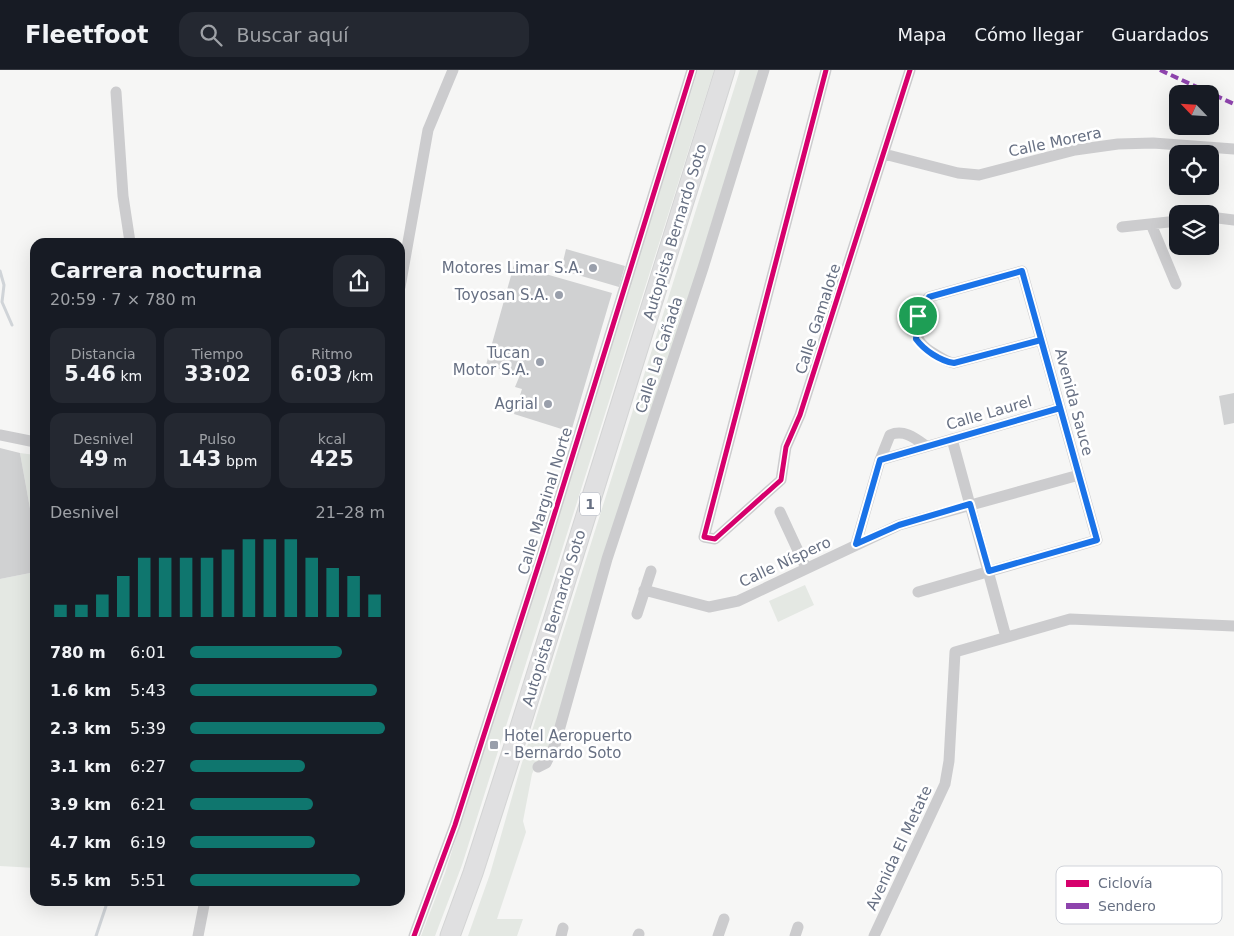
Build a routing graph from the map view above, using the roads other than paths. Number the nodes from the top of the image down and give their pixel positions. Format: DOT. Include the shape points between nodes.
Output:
graph roads {
  1 [pos="453,70"];
  2 [pos="692,70"];
  3 [pos="725,70"];
  4 [pos="764,70"];
  5 [pos="826,70"];
  6 [pos="910,70"];
  7 [pos="116,92"];
  8 [pos="1234,149"];
  9 [pos="884,154"];
  10 [pos="1219,218"];
  11 [pos="1234,220"];
  12 [pos="1169,222"];
  13 [pos="1151,224"];
  14 [pos="1122,227"];
  15 [pos="129,238"];
  16 [pos="405,259"];
  17 [pos="1176,284"];
  18 [pos="1041,340"];
  19 [pos="1060,408"];
  20 [pos="0,435"];
  21 [pos="952,439"];
  22 [pos="30,441"];
  23 [pos="926,446"];
  24 [pos="880,460"];
  25 [pos="1079,475"];
  26 [pos="970,504"];
  27 [pos="780,512"];
  28 [pos="856,544"];
  29 [pos="806,568"];
  30 [pos="989,571"];
  31 [pos="651,572"];
  32 [pos="644,590"];
  33 [pos="918,592"];
  34 [pos="637,614"];
  35 [pos="1234,626"];
  36 [pos="1006,637"];
  37 [pos="538,767"];
  38 [pos="204,906"];
  39 [pos="724,918"];
  40 [pos="198,936"];
  41 [pos="414,936"];
  42 [pos="450,936"];
  43 [pos="718,936"];
  44 [pos="874,936"];
  1 -- 16 [label="street" via="428,130"];
  2 -- 41 [label="street, Calle Marginal Norte" via="540,560 455,824"];
  3 -- 42 [label="highway, Autopista Bernardo Soto / 1" via="520,727"];
  4 -- 37 [label="street, Calle La Cañada" via="703,268 606,558 555,745 546,764"];
  5 -- 9 [label="street, Calle Gamalote" via="704,537 715,539 781,480 786,447 800,415"];
  6 -- 9 [label="street, Calle Gamalote"];
  7 -- 15 [label="street" via="123,196"];
  8 -- 9 [label="street, Calle Morera" via="1153,142 1118,144 1075,150 979,175 958,173"];
  10 -- 11 [label="street"];
  12 -- 13 [label="street"];
  13 -- 14 [label="street"];
  13 -- 17 [label="street"];
  18 -- 18 [label="street, Avenida Sauce" via="1022,271 929,297 918,316 916,339 944,360 954,363"];
  18 -- 19 [label="street, Avenida Sauce"];
  19 -- 21 [label="street, Calle Laurel"];
  19 -- 25 [label="street, Avenida Sauce"];
  20 -- 22 [label="street"];
  21 -- 23 [label="street, Calle Laurel"];
  21 -- 26 [label="street"];
  23 -- 24 [label="street, Calle Laurel"];
  23 -- 24 [label="street" via="916,438 897,432 886,441"];
  24 -- 28 [label="street"];
  25 -- 26 [label="street, Calle Níspero"];
  25 -- 30 [label="street, Avenida Sauce" via="1097,540"];
  26 -- 28 [label="street, Calle Níspero" via="899,525"];
  26 -- 30 [label="street"];
  27 -- 29 [label="street"];
  28 -- 29 [label="street, Calle Níspero"];
  29 -- 32 [label="street, Calle Níspero" via="738,601 709,607"];
  30 -- 33 [label="street"];
  30 -- 36 [label="street"];
  31 -- 32 [label="street"];
  32 -- 34 [label="street"];
  35 -- 36 [label="street" via="1070,619"];
  36 -- 44 [label="street, Avenida El Metate" via="955,652 946,784"];
  38 -- 40 [label="street"];
  39 -- 43 [label="street"];
}
